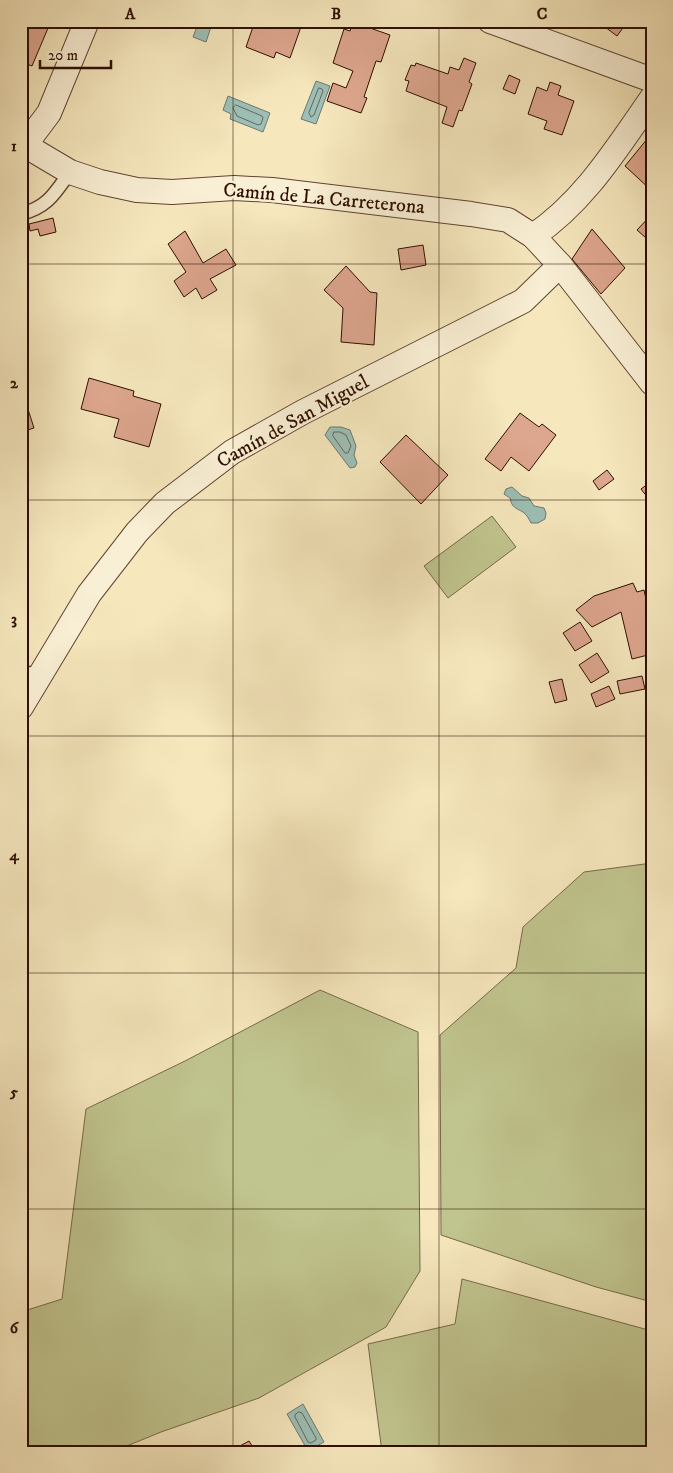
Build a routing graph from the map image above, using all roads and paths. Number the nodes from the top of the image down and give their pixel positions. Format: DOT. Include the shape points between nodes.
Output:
graph roads {
  1 [pos="87,21"];
  2 [pos="490,21"];
  3 [pos="652,80"];
  4 [pos="652,98"];
  5 [pos="23,144"];
  6 [pos="70,172"];
  7 [pos="21,214"];
  8 [pos="533,236"];
  9 [pos="560,265"];
  10 [pos="652,383"];
  11 [pos="31,673"];
  12 [pos="21,707"];
  1 -- 5 [label="street" via="49,113"];
  2 -- 3 [label="street"];
  4 -- 8 [label="street" via="592,182 550,225"];
  5 -- 6 [label="street, Camín de La Carreterona"];
  6 -- 7 [label="lane" via="50,200"];
  6 -- 8 [label="street, Camín de La Carreterona" via="138,190 272,190 471,214 508,220"];
  8 -- 9 [label="street, Camín de La Carreterona"];
  9 -- 10 [label="street, Camín de La Carreterona"];
  9 -- 11 [label="street, Camín de San Miguel" via="522,301 263,434 232,452 165,503 137,532"];
  11 -- 12 [label="street, Camín de San Miguel"];
}
